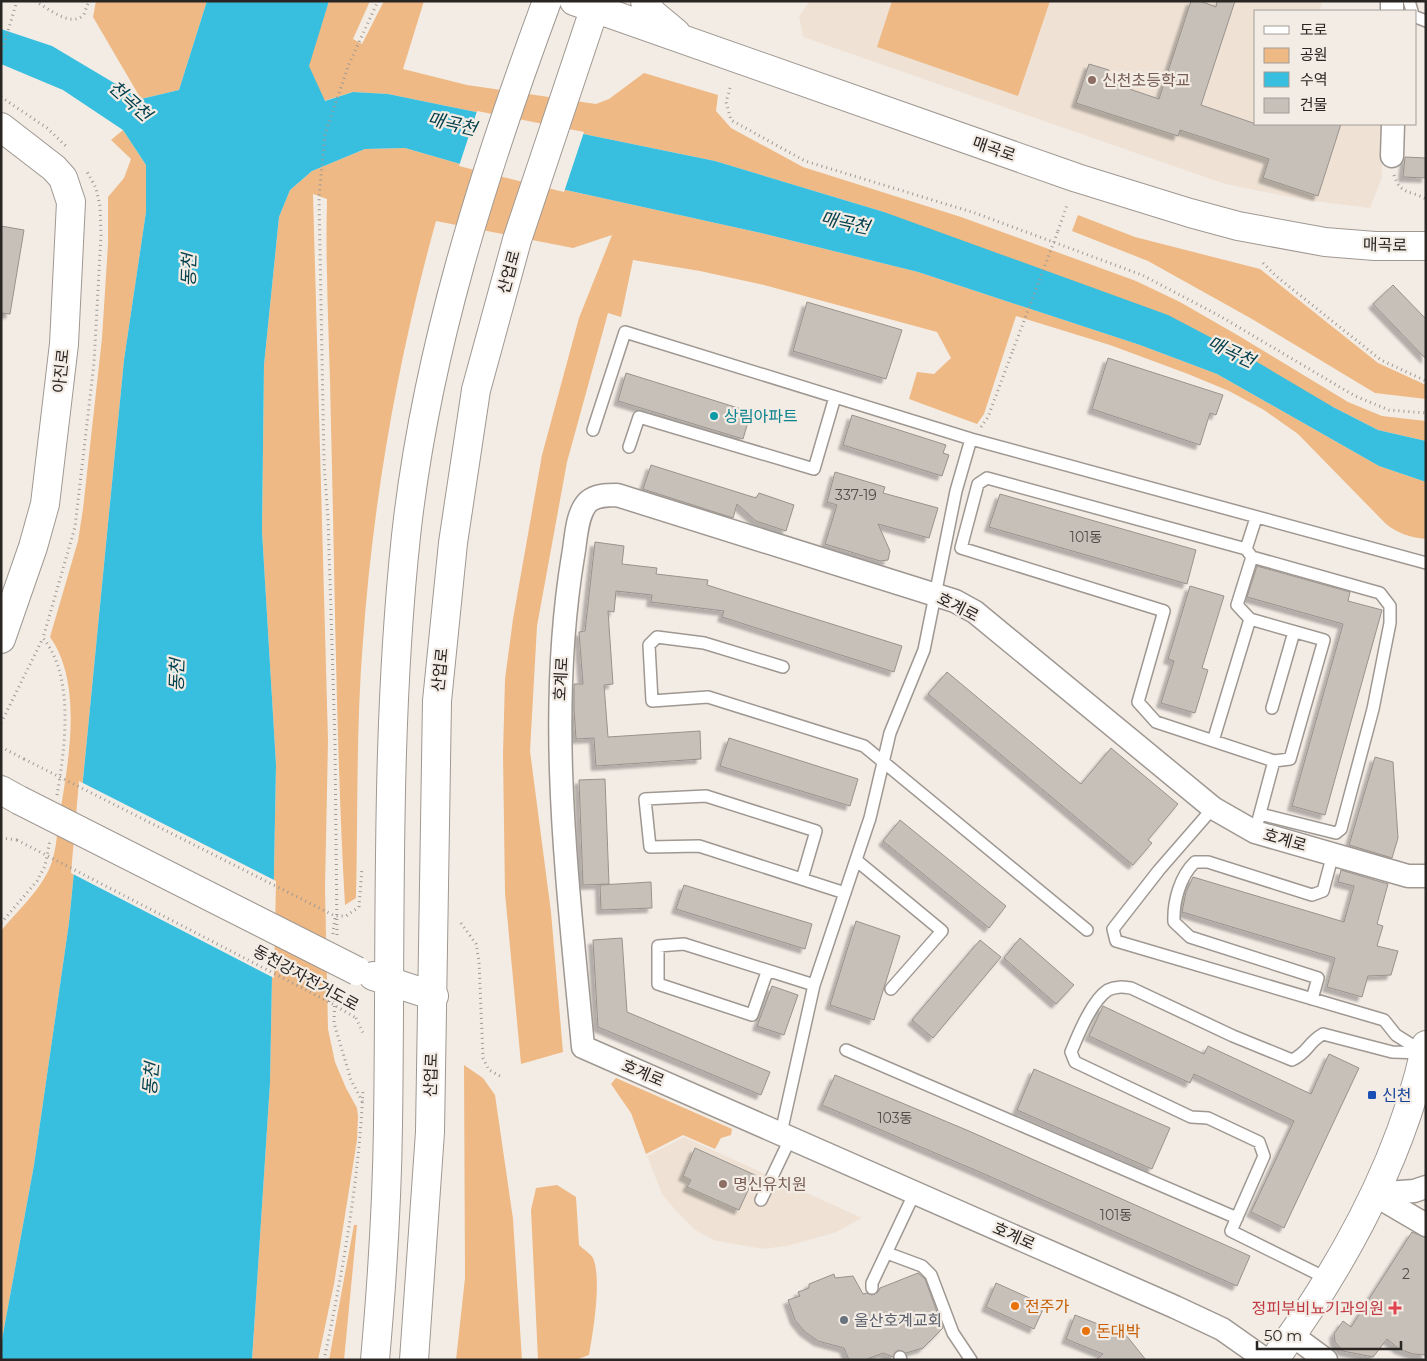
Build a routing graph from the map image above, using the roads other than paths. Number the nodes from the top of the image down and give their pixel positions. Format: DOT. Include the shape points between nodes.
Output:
graph roads {
  1 [pos="547,1"];
  2 [pos="645,1"];
  3 [pos="588,4"];
  4 [pos="683,39"];
  5 [pos="1393,125"];
  6 [pos="1,127"];
  7 [pos="1392,156"];
  8 [pos="1426,246"];
  9 [pos="835,397"];
  10 [pos="593,430"];
  11 [pos="971,439"];
  12 [pos="629,447"];
  13 [pos="1256,518"];
  14 [pos="1249,553"];
  15 [pos="1426,564"];
  16 [pos="934,594"];
  17 [pos="1250,618"];
  18 [pos="1294,632"];
  19 [pos="1,638"];
  20 [pos="784,667"];
  21 [pos="1272,708"];
  22 [pos="1212,741"];
  23 [pos="884,761"];
  24 [pos="1274,761"];
  25 [pos="10,795"];
  26 [pos="1213,808"];
  27 [pos="1258,823"];
  28 [pos="1333,854"];
  29 [pos="856,860"];
  30 [pos="1426,876"];
  31 [pos="802,879"];
  32 [pos="845,893"];
  33 [pos="1086,930"];
  34 [pos="767,972"];
  35 [pos="388,981"];
  36 [pos="814,985"];
  37 [pos="891,989"];
  38 [pos="434,996"];
  39 [pos="1312,999"];
  40 [pos="1425,1049"];
  41 [pos="846,1050"];
  42 [pos="786,1135"];
  43 [pos="1426,1187"];
  44 [pos="915,1192"];
  45 [pos="1373,1194"];
  46 [pos="761,1200"];
  47 [pos="1237,1218"];
  48 [pos="1426,1225"];
  49 [pos="887,1252"];
  50 [pos="1329,1279"];
  51 [pos="872,1288"];
  52 [pos="1292,1335"];
  53 [pos="375,1360"];
  54 [pos="414,1360"];
  55 [pos="971,1360"];
  56 [pos="1266,1360"];
  57 [pos="1274,1360"];
  58 [pos="1326,1360"];
  1 -- 35 [label="main road" via="468,232 430,380 406,534 393,696"];
  2 -- 4 [label="main road" via="652,13"];
  3 -- 4 [label="main road, 매곡로"];
  3 -- 38 [label="main road, 산업로" via="566,90 518,240 476,390 453,544 437,701 432,890"];
  4 -- 8 [label="main road, 매곡로" via="1077,178 1238,226 1325,242"];
  5 -- 7 [label="street"];
  6 -- 19 [label="main road, 아진로" via="54,168 63,178 71,202 64,344 45,504"];
  9 -- 10 [label="lane" via="625,332"];
  9 -- 11 [label="lane"];
  9 -- 12 [label="lane" via="814,469 638,417"];
  11 -- 13 [label="lane"];
  11 -- 16 [label="lane"];
  13 -- 14 [label="lane"];
  13 -- 15 [label="lane"];
  14 -- 17 [label="lane" via="1237,605"];
  14 -- 22 [label="lane" via="987,478 978,484 961,548 1164,611 1138,702 1156,722"];
  14 -- 27 [label="lane" via="1380,593 1390,606 1390,623 1373,708 1341,829 1336,833"];
  16 -- 23 [label="lane" via="924,650 900,706"];
  16 -- 26 [label="street, 호계로" via="974,612"];
  16 -- 42 [label="street, 호계로" via="616,495 601,496 587,503 579,520 561,659 558,733 583,1047"];
  17 -- 18 [label="lane"];
  17 -- 22 [label="lane"];
  18 -- 21 [label="lane"];
  18 -- 24 [label="lane" via="1324,640 1290,759"];
  20 -- 23 [label="lane" via="704,643 657,637 649,645 652,701 708,697 864,746"];
  22 -- 24 [label="lane"];
  23 -- 29 [label="lane"];
  23 -- 33 [label="lane"];
  24 -- 27 [label="lane"];
  25 -- 35 [label="main road, bridge" via="357,970"];
  26 -- 27 [label="street, 호계로"];
  26 -- 39 [label="lane" via="1113,929 1116,941"];
  27 -- 28 [label="street, 호계로"];
  28 -- 30 [label="street, 호계로" via="1408,876"];
  28 -- 39 [label="lane" via="1323,891 1312,895 1208,862 1195,862 1185,871 1174,910 1174,922 1190,937 1318,978"];
  29 -- 32 [label="lane"];
  29 -- 37 [label="lane" via="942,930"];
  31 -- 31 [label="lane" via="699,846 650,847 645,799 706,796 816,831"];
  31 -- 32 [label="lane"];
  32 -- 36 [label="lane"];
  34 -- 34 [label="lane" via="684,944 658,946 658,984 752,1015"];
  34 -- 36 [label="lane"];
  35 -- 38 [label="main road"];
  35 -- 53 [label="main road" via="388,1128"];
  36 -- 42 [label="lane"];
  38 -- 54 [label="main road, 산업로" via="430,1132"];
  39 -- 40 [label="lane" via="1384,1020 1396,1036"];
  40 -- 45 [label="main road" via="1415,1091"];
  40 -- 47 [label="lane" via="1392,1052 1323,1034 1312,1041 1304,1054 1292,1060 1131,988 1118,986 1107,991 1096,1002 1076,1038 1071,1052 1075,1062 1191,1117 1208,1118 1259,1142 1264,1156"];
  41 -- 47 [label="lane"];
  42 -- 44 [label="street, 호계로"];
  42 -- 46 [label="lane"];
  43 -- 45 [label="street"];
  44 -- 49 [label="lane"];
  44 -- 56 [label="street, 호계로" via="1206,1321"];
  45 -- 48 [label="street"];
  45 -- 50 [label="main road"];
  47 -- 50 [label="lane" via="1231,1231"];
  49 -- 51 [label="lane"];
  49 -- 55 [label="lane" via="922,1266 931,1275 953,1333"];
  50 -- 52 [label="main road"];
  52 -- 57 [label="main road"];
  52 -- 58 [label="street"];
}
